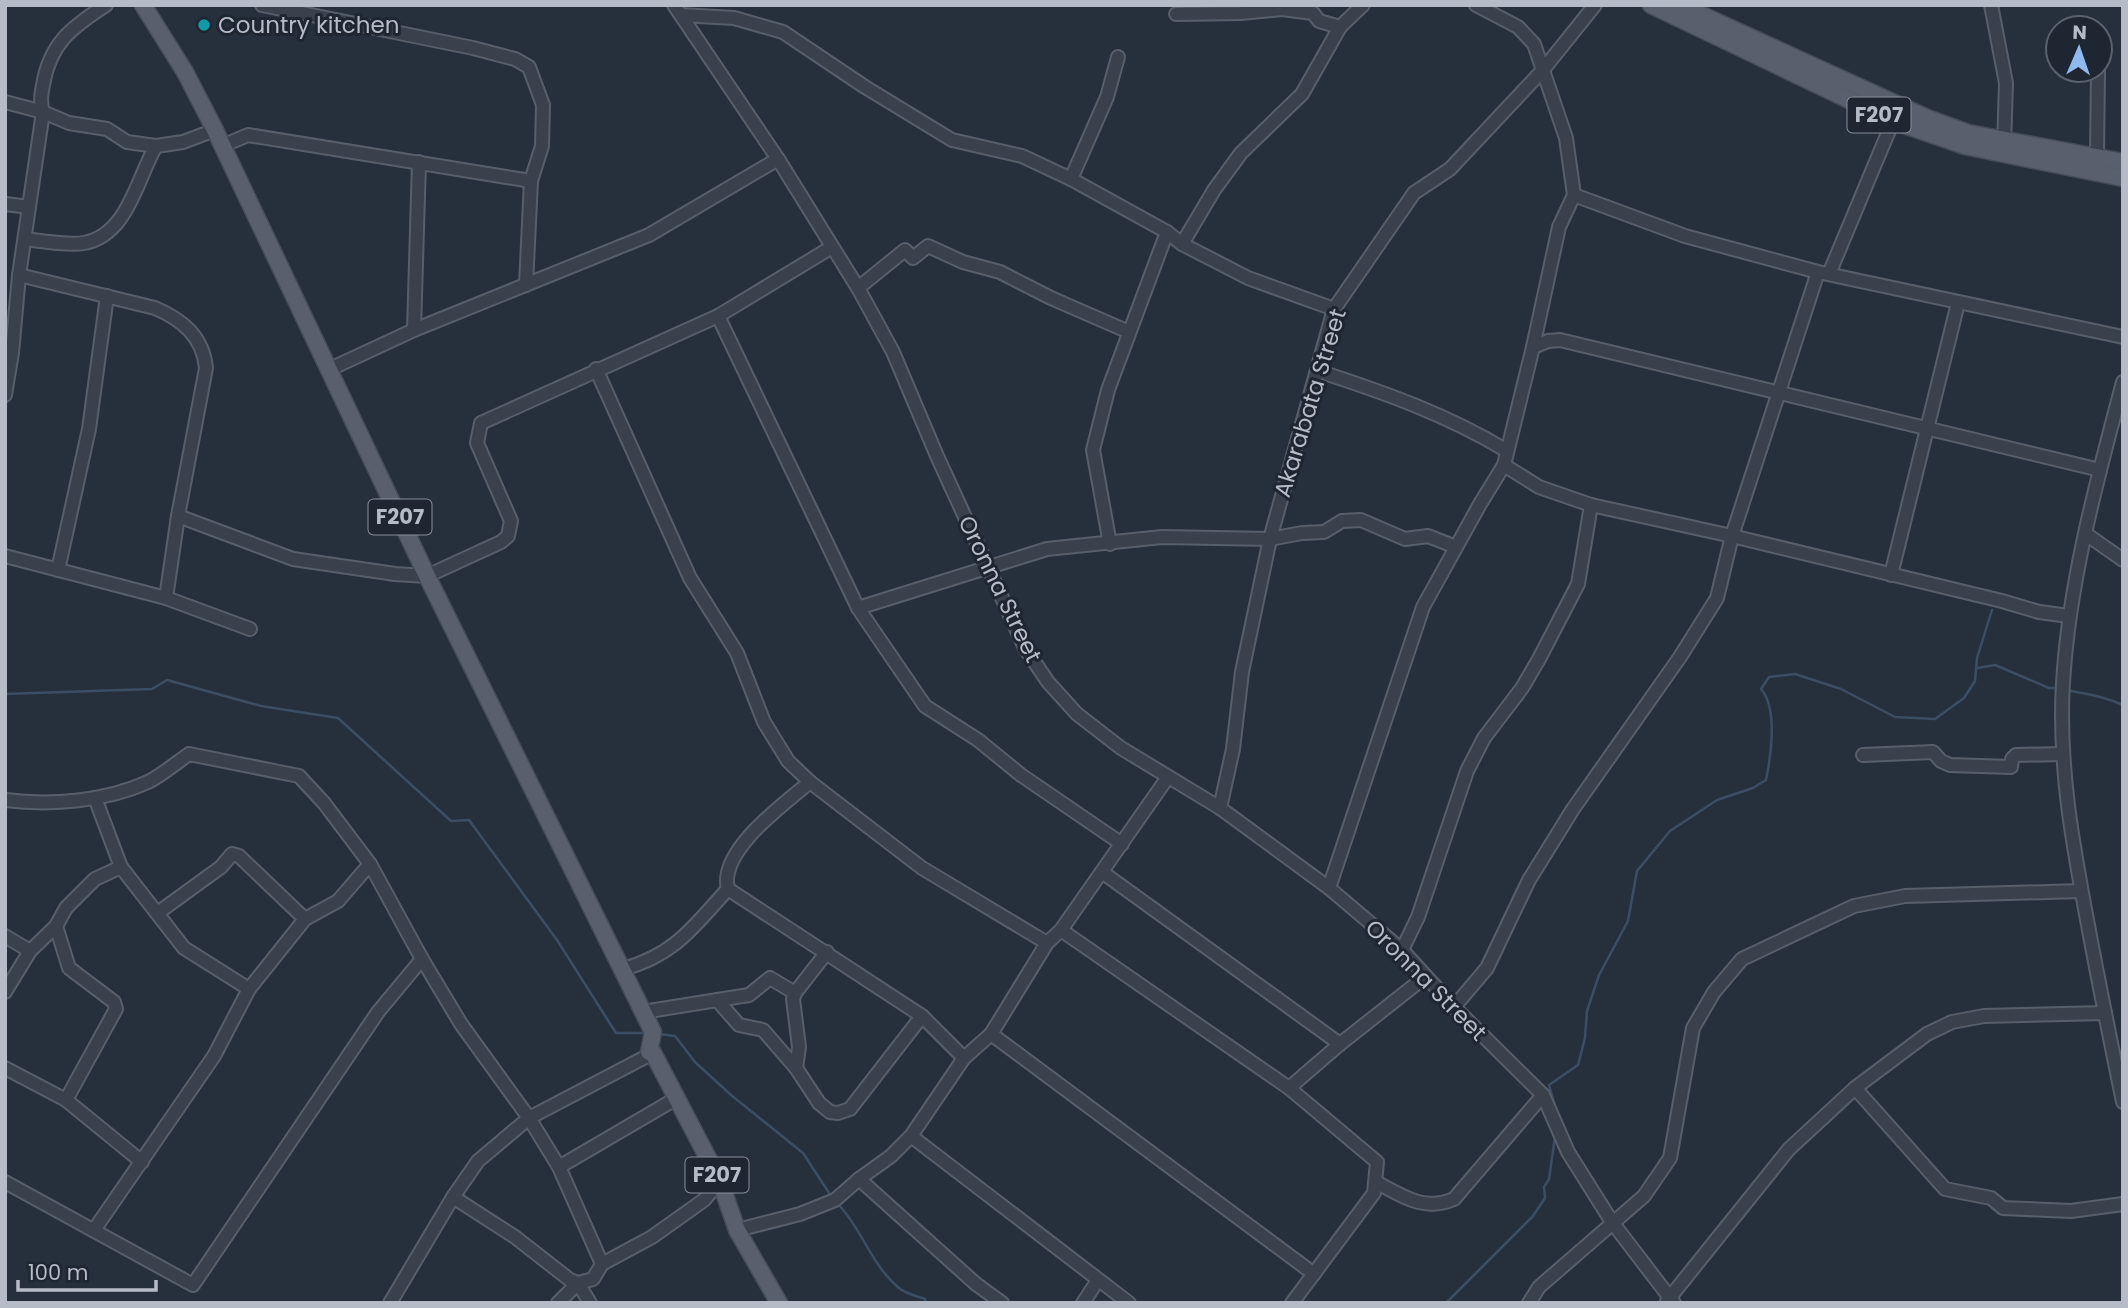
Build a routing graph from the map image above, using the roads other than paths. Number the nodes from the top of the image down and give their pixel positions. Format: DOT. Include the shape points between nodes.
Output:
graph roads {
  1 [pos="106,5"];
  2 [pos="143,5"];
  3 [pos="262,5"];
  4 [pos="1363,5"];
  5 [pos="1476,5"];
  6 [pos="1595,5"];
  7 [pos="1651,5"];
  8 [pos="1680,5"];
  9 [pos="1991,5"];
  10 [pos="678,10"];
  11 [pos="1176,14"];
  12 [pos="1340,27"];
  13 [pos="1118,58"];
  14 [pos="1542,71"];
  15 [pos="2098,84"];
  16 [pos="5,102"];
  17 [pos="43,112"];
  18 [pos="1893,121"];
  19 [pos="215,130"];
  20 [pos="156,146"];
  21 [pos="222,146"];
  22 [pos="2004,146"];
  23 [pos="2096,156"];
  24 [pos="778,159"];
  25 [pos="419,162"];
  26 [pos="2123,162"];
  27 [pos="2123,178"];
  28 [pos="1071,179"];
  29 [pos="530,181"];
  30 [pos="1574,195"];
  31 [pos="5,204"];
  32 [pos="29,207"];
  33 [pos="1167,232"];
  34 [pos="24,239"];
  35 [pos="1182,244"];
  36 [pos="832,247"];
  37 [pos="1824,273"];
  38 [pos="19,275"];
  39 [pos="526,285"];
  40 [pos="858,288"];
  41 [pos="107,296"];
  42 [pos="1958,303"];
  43 [pos="1334,309"];
  44 [pos="718,316"];
  45 [pos="414,330"];
  46 [pos="1129,332"];
  47 [pos="2123,337"];
  48 [pos="1533,347"];
  49 [pos="9,353"];
  50 [pos="330,369"];
  51 [pos="596,369"];
  52 [pos="1318,371"];
  53 [pos="2123,382"];
  54 [pos="1779,394"];
  55 [pos="5,395"];
  56 [pos="1927,429"];
  57 [pos="1507,451"];
  58 [pos="1504,466"];
  59 [pos="2100,470"];
  60 [pos="1591,505"];
  61 [pos="178,516"];
  62 [pos="2086,534"];
  63 [pos="1732,536"];
  64 [pos="1270,539"];
  65 [pos="1110,544"];
  66 [pos="1456,547"];
  67 [pos="5,556"];
  68 [pos="2123,559"];
  69 [pos="987,566"];
  70 [pos="58,570"];
  71 [pos="1891,575"];
  72 [pos="427,576"];
  73 [pos="166,598"];
  74 [pos="858,608"];
  75 [pos="2069,616"];
  76 [pos="250,629"];
  77 [pos="2063,754"];
  78 [pos="1863,755"];
  79 [pos="1168,777"];
  80 [pos="810,782"];
  81 [pos="95,798"];
  82 [pos="5,800"];
  83 [pos="1220,808"];
  84 [pos="1122,844"];
  85 [pos="370,864"];
  86 [pos="121,867"];
  87 [pos="1102,872"];
  88 [pos="729,888"];
  89 [pos="1329,888"];
  90 [pos="2081,891"];
  91 [pos="159,912"];
  92 [pos="305,919"];
  93 [pos="56,926"];
  94 [pos="1061,930"];
  95 [pos="5,936"];
  96 [pos="1047,943"];
  97 [pos="1402,950"];
  98 [pos="30,951"];
  99 [pos="827,952"];
  100 [pos="422,959"];
  101 [pos="623,969"];
  102 [pos="1425,977"];
  103 [pos="249,989"];
  104 [pos="5,992"];
  105 [pos="795,993"];
  106 [pos="717,1000"];
  107 [pos="1454,1007"];
  108 [pos="2105,1013"];
  109 [pos="922,1016"];
  110 [pos="650,1024"];
  111 [pos="991,1034"];
  112 [pos="2116,1037"];
  113 [pos="1340,1044"];
  114 [pos="651,1052"];
  115 [pos="964,1058"];
  116 [pos="5,1068"];
  117 [pos="796,1068"];
  118 [pos="1289,1088"];
  119 [pos="1855,1088"];
  120 [pos="1544,1096"];
  121 [pos="677,1098"];
  122 [pos="66,1100"];
  123 [pos="2123,1102"];
  124 [pos="529,1118"];
  125 [pos="911,1136"];
  126 [pos="142,1163"];
  127 [pos="559,1167"];
  128 [pos="859,1179"];
  129 [pos="720,1181"];
  130 [pos="5,1182"];
  131 [pos="1376,1182"];
  132 [pos="453,1197"];
  133 [pos="2123,1204"];
  134 [pos="1612,1222"];
  135 [pos="94,1230"];
  136 [pos="737,1230"];
  137 [pos="603,1264"];
  138 [pos="1314,1274"];
  139 [pos="1098,1280"];
  140 [pos="578,1283"];
  141 [pos="1670,1301"];
  142 [pos="390,1303"];
  143 [pos="558,1303"];
  144 [pos="590,1303"];
  145 [pos="779,1303"];
  146 [pos="1002,1303"];
  147 [pos="1083,1303"];
  148 [pos="1129,1303"];
  149 [pos="1292,1303"];
  150 [pos="1529,1303"];
  1 -- 17 [label="street" via="68,33 47,61 40,102"];
  2 -- 19 [label="main road, F207"];
  3 -- 29 [label="street" via="472,48 529,67 543,104 542,146"];
  4 -- 12 [label="street"];
  5 -- 14 [label="street" via="1518,27 1534,44"];
  6 -- 14 [label="street, Akarabata Street"];
  7 -- 18 [label="main road, F207"];
  8 -- 22 [label="main road, F207" via="1927,118"];
  9 -- 22 [label="street" via="2006,83"];
  10 -- 24 [label="street, Oronna Street"];
  10 -- 28 [label="street" via="734,18 783,32 952,140 1022,156"];
  11 -- 12 [label="street" via="1282,9 1313,13 1319,21"];
  12 -- 35 [label="street" via="1302,94 1241,153"];
  13 -- 28 [label="street" via="1107,97"];
  14 -- 30 [label="street" via="1566,138"];
  14 -- 43 [label="street, Akarabata Street" via="1450,169 1414,193"];
  15 -- 23 [label="street"];
  16 -- 17 [label="street"];
  17 -- 20 [label="street" via="69,123 107,129 127,142"];
  17 -- 32 [label="street"];
  18 -- 22 [label="main road, F207" via="1965,146"];
  18 -- 37 [label="street"];
  19 -- 20 [label="street"];
  19 -- 21 [label="main road, F207"];
  20 -- 34 [label="street" via="112,229 83,244"];
  21 -- 25 [label="street" via="248,135"];
  21 -- 50 [label="main road, F207"];
  22 -- 23 [label="main road, F207"];
  22 -- 27 [label="main road, F207"];
  23 -- 26 [label="main road, F207"];
  24 -- 36 [label="street, Oronna Street"];
  24 -- 39 [label="street" via="649,235"];
  25 -- 29 [label="street"];
  25 -- 45 [label="street"];
  28 -- 33 [label="street"];
  29 -- 39 [label="street"];
  30 -- 37 [label="street" via="1685,236"];
  30 -- 48 [label="street" via="1559,227"];
  31 -- 32 [label="street"];
  32 -- 34 [label="street"];
  33 -- 35 [label="street"];
  33 -- 46 [label="street"];
  34 -- 38 [label="street"];
  35 -- 43 [label="street" via="1248,278"];
  36 -- 40 [label="street, Oronna Street"];
  36 -- 44 [label="street"];
  37 -- 42 [label="street"];
  37 -- 54 [label="street"];
  38 -- 41 [label="street"];
  38 -- 49 [label="street"];
  39 -- 45 [label="street"];
  40 -- 46 [label="street" via="905,250 913,258 928,246 999,272"];
  40 -- 69 [label="street, Oronna Street" via="893,352"];
  41 -- 61 [label="street" via="172,315 202,348 206,369"];
  41 -- 70 [label="street" via="89,429"];
  42 -- 47 [label="street"];
  42 -- 56 [label="street"];
  43 -- 52 [label="street, Akarabata Street"];
  44 -- 51 [label="street"];
  44 -- 74 [label="street"];
  45 -- 50 [label="street"];
  46 -- 65 [label="street" via="1093,450"];
  48 -- 54 [label="street" via="1560,340"];
  48 -- 57 [label="street"];
  49 -- 55 [label="street"];
  50 -- 72 [label="main road, F207"];
  51 -- 72 [label="street" via="481,423 477,443 511,521 508,536"];
  51 -- 80 [label="street" via="690,578 737,653 764,722 788,761"];
  52 -- 57 [label="street" via="1433,413"];
  52 -- 64 [label="street, Akarabata Street"];
  53 -- 59 [label="street"];
  54 -- 56 [label="street"];
  54 -- 63 [label="street"];
  56 -- 59 [label="street"];
  56 -- 71 [label="street"];
  57 -- 58 [label="street"];
  58 -- 60 [label="street" via="1539,487"];
  58 -- 66 [label="street"];
  59 -- 62 [label="street"];
  60 -- 63 [label="street"];
  60 -- 97 [label="street" via="1578,584 1522,688 1484,738 1467,771 1418,917"];
  61 -- 72 [label="street" via="293,558"];
  61 -- 73 [label="street"];
  62 -- 68 [label="street"];
  62 -- 75 [label="street"];
  63 -- 71 [label="street"];
  63 -- 107 [label="street" via="1717,598 1681,657 1573,809 1529,880 1487,968"];
  64 -- 65 [label="street" via="1162,537"];
  64 -- 66 [label="street" via="1324,532 1342,521 1361,520 1405,539 1428,536"];
  64 -- 83 [label="street, Akarabata Street"];
  65 -- 69 [label="street" via="1047,550"];
  66 -- 89 [label="street" via="1423,607"];
  67 -- 70 [label="street"];
  69 -- 74 [label="street"];
  69 -- 79 [label="street, Oronna Street" via="1025,648 1077,715"];
  70 -- 73 [label="street"];
  71 -- 75 [label="street"];
  72 -- 101 [label="main road, F207"];
  73 -- 76 [label="street"];
  74 -- 84 [label="street" via="925,706"];
  75 -- 77 [label="street"];
  77 -- 78 [label="street" via="2016,755 2011,767 1950,765 1933,752"];
  77 -- 90 [label="street"];
  79 -- 83 [label="street, Oronna Street"];
  79 -- 84 [label="street"];
  80 -- 88 [label="street" via="755,829 728,868"];
  80 -- 96 [label="street" via="922,868"];
  81 -- 82 [label="street"];
  81 -- 85 [label="street" via="149,782 189,754 299,776"];
  81 -- 86 [label="street"];
  83 -- 89 [label="street, Oronna Street"];
  84 -- 87 [label="street"];
  85 -- 92 [label="street" via="338,901"];
  85 -- 100 [label="street"];
  86 -- 91 [label="street"];
  86 -- 93 [label="street" via="94,879 66,908"];
  87 -- 94 [label="street"];
  87 -- 113 [label="street"];
  88 -- 99 [label="street"];
  88 -- 101 [label="street" via="677,944"];
  89 -- 97 [label="street, Oronna Street"];
  90 -- 108 [label="street"];
  90 -- 134 [label="street" via="1905,895 1854,906 1742,959 1714,992 1693,1028 1670,1158 1644,1196"];
  91 -- 92 [label="street" via="222,867 232,854"];
  91 -- 103 [label="street" via="184,948"];
  92 -- 103 [label="street"];
  93 -- 98 [label="street"];
  93 -- 122 [label="street" via="69,968 114,1002 116,1009"];
  94 -- 96 [label="street"];
  94 -- 118 [label="street"];
  95 -- 98 [label="street"];
  96 -- 111 [label="street"];
  97 -- 102 [label="street, Oronna Street"];
  98 -- 104 [label="street"];
  99 -- 105 [label="street"];
  99 -- 109 [label="street"];
  100 -- 124 [label="street" via="461,1024"];
  100 -- 135 [label="street" via="377,1012 193,1284"];
  101 -- 110 [label="main road, F207"];
  102 -- 107 [label="street, Oronna Street"];
  102 -- 113 [label="street"];
  103 -- 126 [label="street" via="214,1056"];
  105 -- 106 [label="street" via="770,978 749,995"];
  105 -- 117 [label="street"];
  106 -- 110 [label="street" via="649,1011"];
  106 -- 117 [label="street" via="739,1025 763,1030"];
  107 -- 120 [label="street, Oronna Street"];
  108 -- 112 [label="street"];
  108 -- 119 [label="street" via="1984,1016 1952,1022 1927,1034"];
  109 -- 115 [label="street"];
  109 -- 117 [label="street" via="850,1108 838,1113 819,1103"];
  110 -- 114 [label="main road"];
  111 -- 115 [label="street"];
  111 -- 138 [label="street"];
  112 -- 123 [label="street"];
  113 -- 118 [label="street"];
  114 -- 121 [label="main road, F207"];
  114 -- 124 [label="street"];
  115 -- 125 [label="street"];
  116 -- 122 [label="street"];
  118 -- 131 [label="street" via="1377,1162"];
  119 -- 133 [label="street" via="1945,1189 1991,1198 2003,1208 2071,1211"];
  119 -- 141 [label="street" via="1788,1149"];
  120 -- 131 [label="street" via="1454,1199 1429,1205 1410,1201"];
  120 -- 134 [label="street" via="1568,1152"];
  121 -- 127 [label="street"];
  121 -- 129 [label="main road, F207"];
  122 -- 126 [label="street"];
  124 -- 127 [label="street"];
  124 -- 132 [label="street" via="478,1161"];
  125 -- 128 [label="street"];
  125 -- 139 [label="street"];
  126 -- 135 [label="street"];
  127 -- 137 [label="street"];
  128 -- 136 [label="street" via="835,1200 816,1208"];
  128 -- 146 [label="street"];
  129 -- 136 [label="main road, F207"];
  129 -- 137 [label="street" via="704,1200 652,1237"];
  130 -- 135 [label="street"];
  131 -- 138 [label="street" via="1374,1193"];
  132 -- 140 [label="street"];
  132 -- 142 [label="street"];
  134 -- 141 [label="street"];
  134 -- 150 [label="street" via="1539,1287"];
  136 -- 145 [label="main road, F207"];
  137 -- 140 [label="street" via="593,1279"];
  138 -- 149 [label="street"];
  139 -- 147 [label="street"];
  139 -- 148 [label="street"];
  140 -- 143 [label="street"];
  140 -- 144 [label="street"];
}
